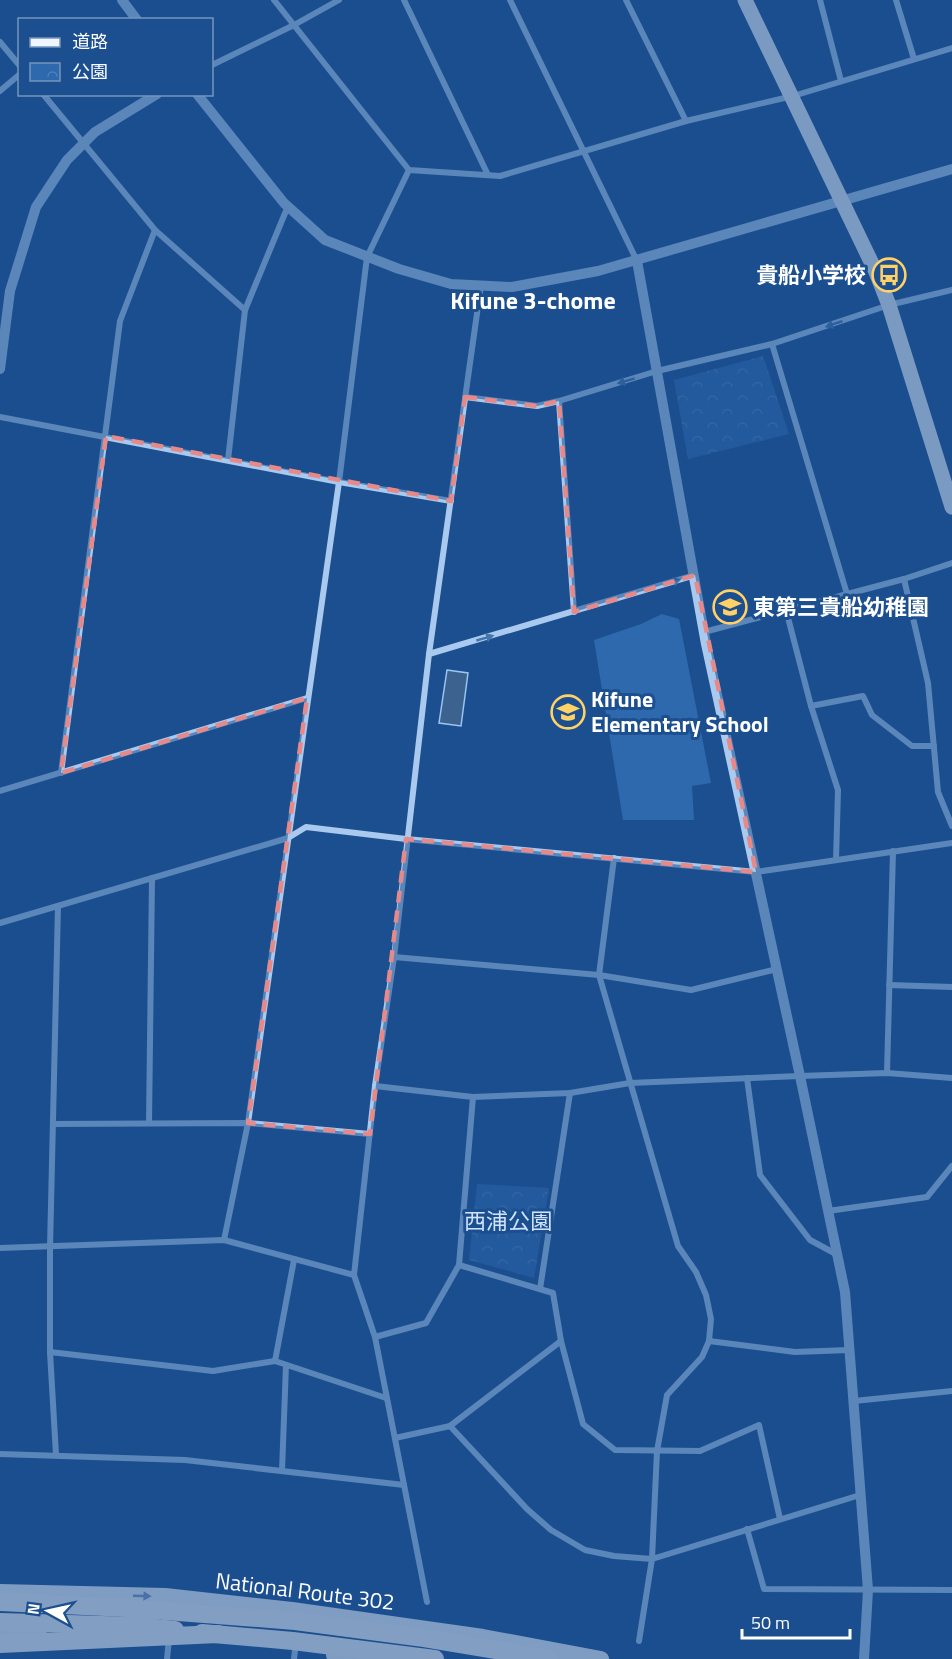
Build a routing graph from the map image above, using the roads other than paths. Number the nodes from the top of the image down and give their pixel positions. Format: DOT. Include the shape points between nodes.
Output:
graph roads {
  1 [pos="122,0"];
  2 [pos="274,0"];
  3 [pos="339,0"];
  4 [pos="404,0"];
  5 [pos="510,0"];
  6 [pos="626,0"];
  7 [pos="745,0"];
  8 [pos="820,0"];
  9 [pos="896,0"];
  10 [pos="136,18"];
  11 [pos="294,25"];
  12 [pos="0,42"];
  13 [pos="952,48"];
  14 [pos="914,59"];
  15 [pos="18,64"];
  16 [pos="213,65"];
  17 [pos="18,76"];
  18 [pos="841,81"];
  19 [pos="0,91"];
  20 [pos="45,96"];
  21 [pos="154,96"];
  22 [pos="199,96"];
  23 [pos="793,96"];
  24 [pos="686,121"];
  25 [pos="84,143"];
  26 [pos="583,151"];
  27 [pos="952,169"];
  28 [pos="409,170"];
  29 [pos="488,175"];
  30 [pos="844,202"];
  31 [pos="288,206"];
  32 [pos="155,230"];
  33 [pos="367,256"];
  34 [pos="636,261"];
  35 [pos="481,285"];
  36 [pos="952,290"];
  37 [pos="889,305"];
  38 [pos="245,310"];
  39 [pos="3,321"];
  40 [pos="772,344"];
  41 [pos="0,369"];
  42 [pos="657,371"];
  43 [pos="465,397"];
  44 [pos="559,401"];
  45 [pos="0,417"];
  46 [pos="106,436"];
  47 [pos="228,460"];
  48 [pos="339,482"];
  49 [pos="451,501"];
  50 [pos="952,507"];
  51 [pos="952,563"];
  52 [pos="695,575"];
  53 [pos="904,579"];
  54 [pos="847,594"];
  55 [pos="786,610"];
  56 [pos="574,612"];
  57 [pos="704,632"];
  58 [pos="429,654"];
  59 [pos="307,698"];
  60 [pos="811,706"];
  61 [pos="934,746"];
  62 [pos="61,773"];
  63 [pos="0,791"];
  64 [pos="952,826"];
  65 [pos="288,838"];
  66 [pos="406,839"];
  67 [pos="952,843"];
  68 [pos="893,852"];
  69 [pos="614,858"];
  70 [pos="836,860"];
  71 [pos="756,872"];
  72 [pos="152,878"];
  73 [pos="58,906"];
  74 [pos="0,923"];
  75 [pos="394,957"];
  76 [pos="777,969"];
  77 [pos="598,975"];
  78 [pos="890,985"];
  79 [pos="952,987"];
  80 [pos="887,1073"];
  81 [pos="800,1076"];
  82 [pos="747,1078"];
  83 [pos="952,1078"];
  84 [pos="630,1083"];
  85 [pos="375,1086"];
  86 [pos="570,1093"];
  87 [pos="473,1097"];
  88 [pos="249,1122"];
  89 [pos="149,1123"];
  90 [pos="52,1124"];
  91 [pos="370,1134"];
  92 [pos="952,1166"];
  93 [pos="828,1211"];
  94 [pos="224,1240"];
  95 [pos="0,1248"];
  96 [pos="50,1248"];
  97 [pos="837,1254"];
  98 [pos="294,1260"];
  99 [pos="459,1265"];
  100 [pos="354,1275"];
  101 [pos="540,1289"];
  102 [pos="375,1337"];
  103 [pos="561,1341"];
  104 [pos="709,1341"];
  105 [pos="849,1350"];
  106 [pos="50,1352"];
  107 [pos="275,1361"];
  108 [pos="286,1365"];
  109 [pos="952,1391"];
  110 [pos="387,1398"];
  111 [pos="854,1401"];
  112 [pos="450,1426"];
  113 [pos="395,1438"];
  114 [pos="657,1451"];
  115 [pos="0,1454"];
  116 [pos="56,1455"];
  117 [pos="282,1471"];
  118 [pos="404,1485"];
  119 [pos="860,1495"];
  120 [pos="780,1519"];
  121 [pos="747,1529"];
  122 [pos="652,1559"];
  123 [pos="868,1590"];
  124 [pos="952,1590"];
  125 [pos="0,1593"];
  126 [pos="0,1602"];
  127 [pos="427,1602"];
  128 [pos="126,1608"];
  129 [pos="0,1622"];
  130 [pos="0,1634"];
  131 [pos="218,1634"];
  132 [pos="169,1638"];
  133 [pos="639,1641"];
  134 [pos="0,1644"];
  135 [pos="295,1654"];
  136 [pos="167,1659"];
  137 [pos="363,1659"];
  138 [pos="435,1659"];
  139 [pos="549,1659"];
  140 [pos="601,1659"];
  141 [pos="864,1659"];
  1 -- 10 [label="street"];
  2 -- 11 [label="street"];
  3 -- 11 [label="street"];
  4 -- 29 [label="street"];
  5 -- 26 [label="street"];
  6 -- 24 [label="street"];
  7 -- 23 [label="main road"];
  8 -- 18 [label="street"];
  9 -- 14 [label="street"];
  11 -- 16 [label="street"];
  11 -- 28 [label="street"];
  12 -- 15 [label="street"];
  13 -- 14 [label="street"];
  14 -- 18 [label="street"];
  17 -- 19 [label="street"];
  18 -- 23 [label="street"];
  20 -- 25 [label="street"];
  21 -- 25 [label="street"];
  22 -- 31 [label="street"];
  23 -- 24 [label="street"];
  23 -- 30 [label="main road"];
  24 -- 26 [label="street"];
  25 -- 32 [label="street"];
  25 -- 39 [label="street" via="67,160 36,207"];
  26 -- 29 [label="street" via="500,176"];
  26 -- 34 [label="street"];
  27 -- 30 [label="street"];
  28 -- 29 [label="street"];
  28 -- 33 [label="street"];
  30 -- 34 [label="street"];
  30 -- 37 [label="main road"];
  31 -- 33 [label="street" via="325,240"];
  31 -- 38 [label="street"];
  32 -- 38 [label="street"];
  32 -- 46 [label="street" via="120,321"];
  33 -- 35 [label="street" via="451,284"];
  33 -- 48 [label="street"];
  34 -- 35 [label="street" via="512,286"];
  34 -- 42 [label="street"];
  35 -- 43 [label="street"];
  36 -- 37 [label="street"];
  37 -- 40 [label="street, one-way"];
  37 -- 50 [label="main road"];
  38 -- 47 [label="street"];
  39 -- 41 [label="street"];
  40 -- 42 [label="street"];
  40 -- 54 [label="street"];
  42 -- 44 [label="street, one-way"];
  42 -- 52 [label="street"];
  43 -- 44 [label="street" via="537,405"];
  43 -- 49 [label="street"];
  44 -- 56 [label="street"];
  45 -- 46 [label="street"];
  46 -- 47 [label="street"];
  46 -- 62 [label="street"];
  47 -- 48 [label="street"];
  48 -- 49 [label="street"];
  48 -- 59 [label="street"];
  49 -- 58 [label="street"];
  51 -- 53 [label="street"];
  56 -- 52 [label="street, one-way"];
  52 -- 57 [label="street"];
  53 -- 54 [label="street"];
  53 -- 61 [label="street" via="928,683"];
  54 -- 55 [label="street"];
  55 -- 57 [label="street"];
  55 -- 60 [label="street"];
  58 -- 56 [label="street, one-way"];
  57 -- 71 [label="street"];
  58 -- 66 [label="street"];
  59 -- 62 [label="street"];
  59 -- 65 [label="street"];
  60 -- 61 [label="street" via="863,696 872,715 912,746"];
  60 -- 70 [label="street" via="838,790"];
  61 -- 64 [label="street" via="938,792"];
  62 -- 63 [label="street"];
  65 -- 66 [label="street" via="306,827"];
  65 -- 72 [label="street"];
  65 -- 88 [label="street"];
  66 -- 69 [label="street"];
  66 -- 75 [label="street"];
  67 -- 68 [label="street"];
  68 -- 70 [label="street"];
  68 -- 78 [label="street"];
  69 -- 71 [label="street"];
  69 -- 77 [label="street"];
  70 -- 71 [label="street"];
  71 -- 76 [label="street"];
  72 -- 73 [label="street"];
  72 -- 89 [label="street"];
  73 -- 74 [label="street"];
  73 -- 90 [label="street"];
  75 -- 77 [label="street"];
  75 -- 85 [label="street"];
  76 -- 77 [label="street" via="691,990"];
  76 -- 81 [label="street"];
  77 -- 84 [label="street"];
  78 -- 79 [label="street"];
  78 -- 80 [label="street"];
  80 -- 81 [label="street"];
  80 -- 83 [label="street"];
  81 -- 82 [label="street"];
  81 -- 93 [label="street"];
  82 -- 84 [label="street"];
  82 -- 97 [label="street" via="760,1175 810,1240"];
  84 -- 86 [label="street"];
  84 -- 104 [label="street" via="678,1246 706,1295 711,1319"];
  85 -- 87 [label="street"];
  85 -- 91 [label="street"];
  86 -- 87 [label="street"];
  86 -- 101 [label="street"];
  87 -- 99 [label="street"];
  88 -- 89 [label="street"];
  88 -- 91 [label="street"];
  88 -- 94 [label="street"];
  89 -- 90 [label="street"];
  90 -- 96 [label="street"];
  91 -- 100 [label="street"];
  92 -- 93 [label="street" via="927,1197"];
  93 -- 97 [label="street"];
  94 -- 96 [label="street"];
  94 -- 98 [label="street"];
  95 -- 96 [label="street"];
  96 -- 106 [label="street"];
  97 -- 105 [label="street"];
  98 -- 100 [label="street"];
  98 -- 107 [label="street"];
  99 -- 101 [label="street"];
  99 -- 102 [label="street" via="426,1323"];
  100 -- 102 [label="street"];
  101 -- 103 [label="street" via="553,1293"];
  102 -- 110 [label="street"];
  103 -- 112 [label="street"];
  103 -- 114 [label="street" via="583,1424 615,1450"];
  104 -- 105 [label="street" via="795,1352"];
  104 -- 114 [label="street" via="702,1356 668,1395"];
  105 -- 111 [label="street"];
  106 -- 107 [label="street" via="213,1371"];
  106 -- 116 [label="street"];
  107 -- 108 [label="street"];
  108 -- 110 [label="street"];
  108 -- 117 [label="street"];
  109 -- 111 [label="street"];
  110 -- 113 [label="street"];
  111 -- 119 [label="street"];
  112 -- 113 [label="street"];
  112 -- 122 [label="street" via="551,1530 585,1550"];
  113 -- 118 [label="street"];
  114 -- 120 [label="street" via="700,1451 759,1425"];
  114 -- 122 [label="street"];
  115 -- 116 [label="street"];
  116 -- 117 [label="street" via="185,1460"];
  117 -- 118 [label="street"];
  118 -- 127 [label="street"];
  119 -- 120 [label="street"];
  119 -- 123 [label="street"];
  120 -- 121 [label="street"];
  121 -- 122 [label="street"];
  121 -- 123 [label="street" via="764,1589"];
  122 -- 133 [label="street"];
  123 -- 124 [label="street"];
  123 -- 141 [label="street"];
  125 -- 128 [label="highway"];
  125 -- 140 [label="highway, National Route 302, one-way" via="165,1596 257,1606 483,1637"];
  126 -- 128 [label="highway"];
  128 -- 139 [label="highway" via="295,1621"];
  129 -- 131 [label="highway, bridge" via="136,1626"];
  130 -- 132 [label="highway"];
  131 -- 134 [label="highway, bridge"];
  131 -- 138 [label="highway"];
  132 -- 135 [label="highway"];
  132 -- 136 [label="street"];
  135 -- 137 [label="highway"];
}
